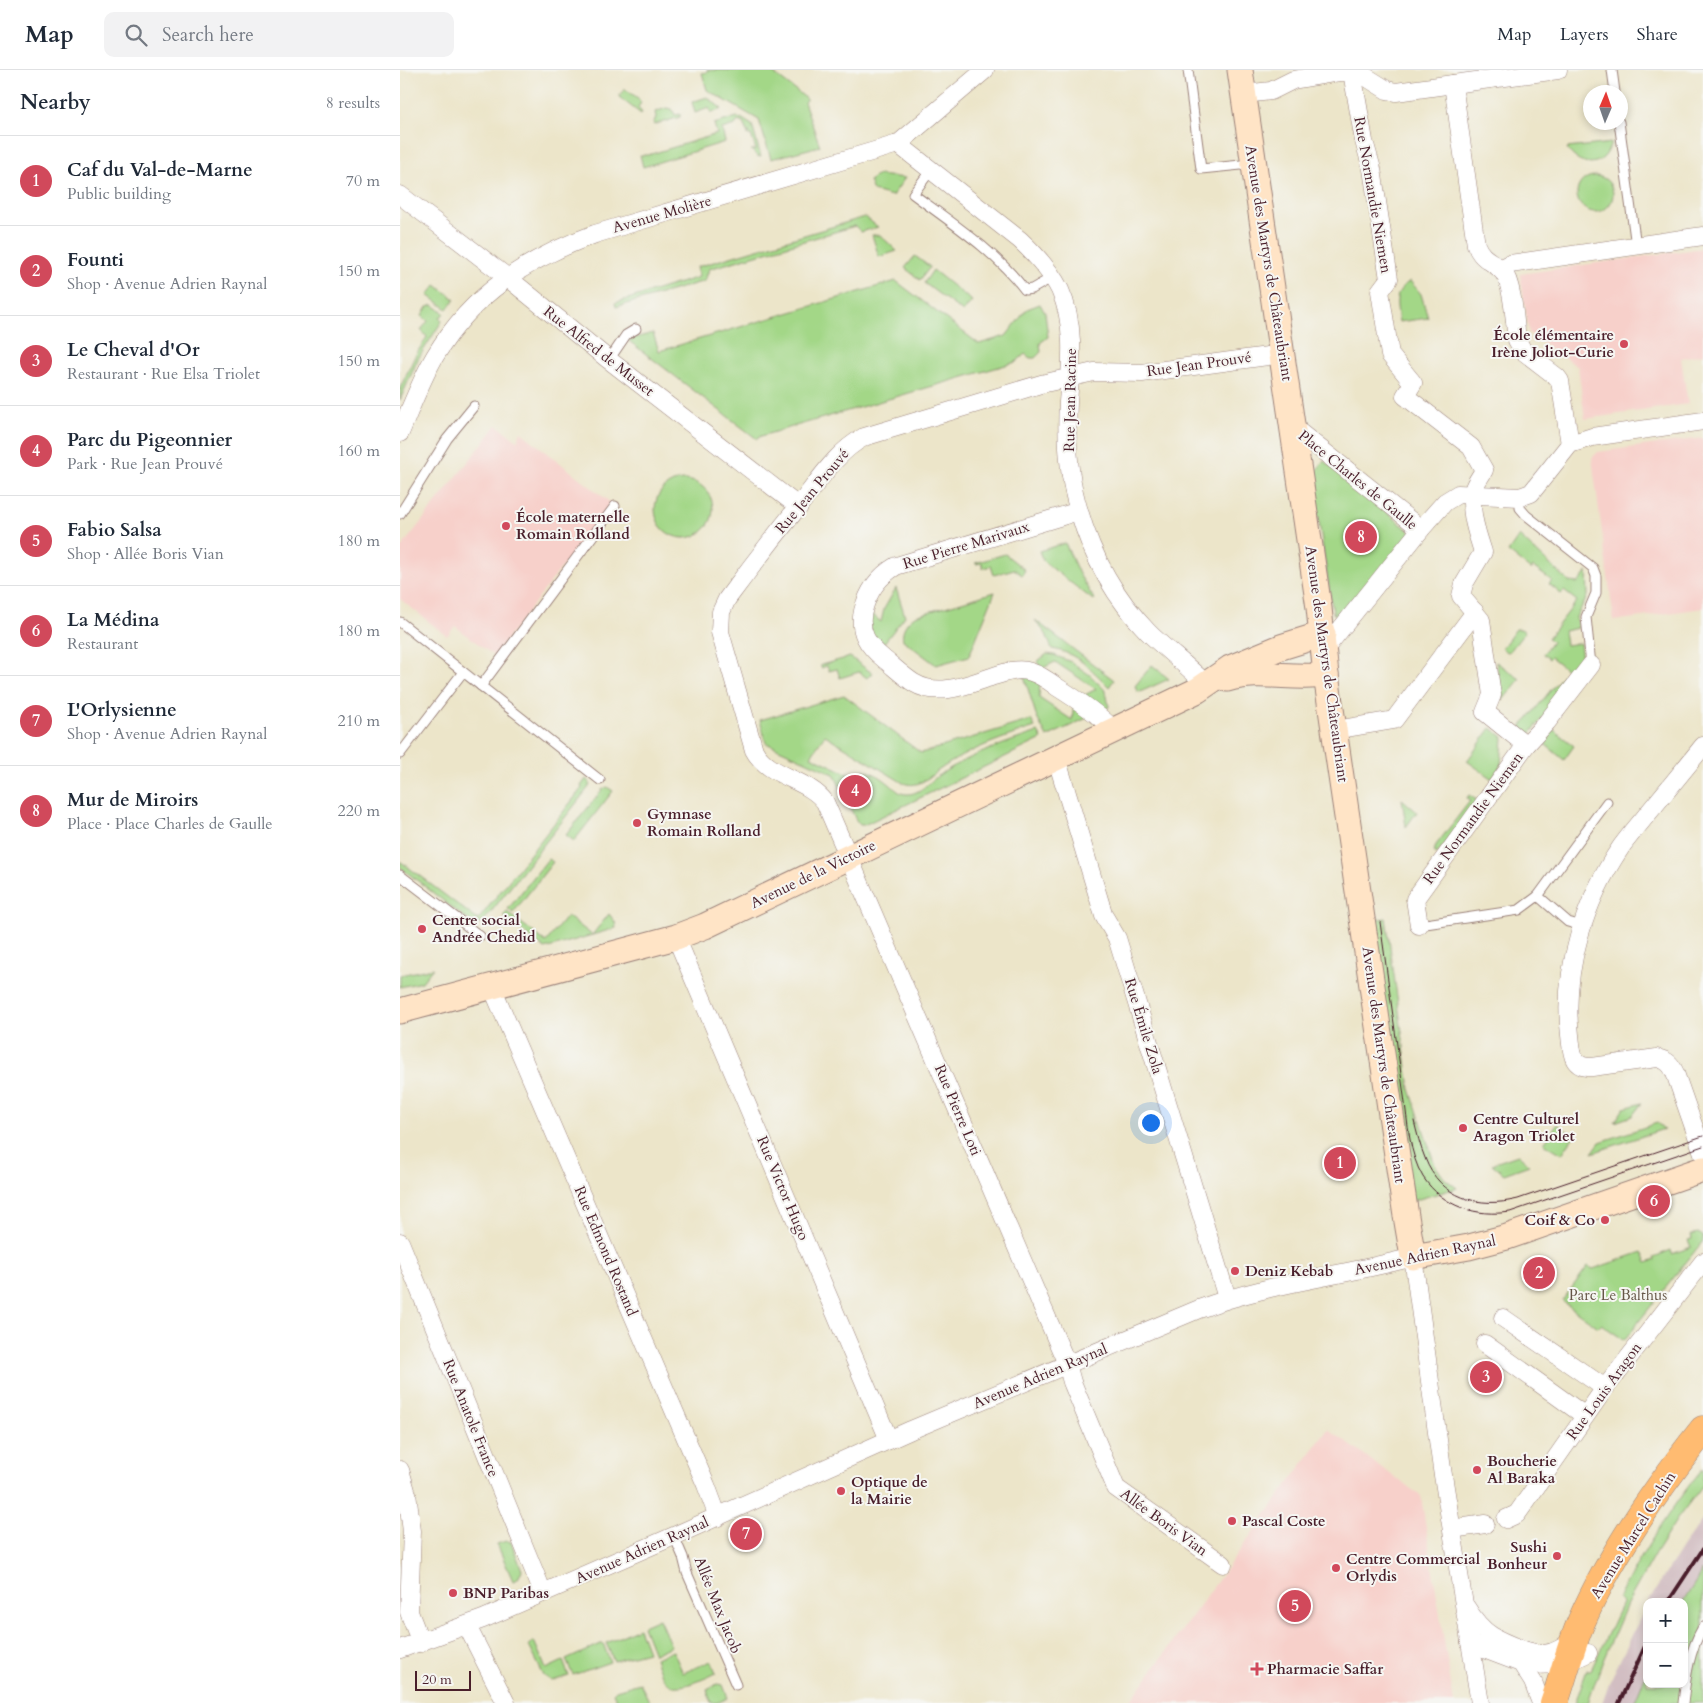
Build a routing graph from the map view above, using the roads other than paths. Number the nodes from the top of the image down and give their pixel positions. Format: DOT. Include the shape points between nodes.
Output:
graph roads {
  1 [pos="985,70"];
  2 [pos="1188,70"];
  3 [pos="1240,70"];
  4 [pos="1558,70"];
  5 [pos="1612,70"];
  6 [pos="1352,72"];
  7 [pos="1458,79"];
  8 [pos="1614,85"];
  9 [pos="1244,94"];
  10 [pos="1620,130"];
  11 [pos="898,144"];
  12 [pos="1254,164"];
  13 [pos="931,170"];
  14 [pos="400,195"];
  15 [pos="1703,236"];
  16 [pos="1636,246"];
  17 [pos="1500,269"];
  18 [pos="1053,277"];
  19 [pos="508,278"];
  20 [pos="636,329"];
  21 [pos="1282,354"];
  22 [pos="609,360"];
  23 [pos="1071,377"];
  24 [pos="474,406"];
  25 [pos="1703,421"];
  26 [pos="1293,427"];
  27 [pos="400,433"];
  28 [pos="1570,444"];
  29 [pos="1473,494"];
  30 [pos="1520,497"];
  31 [pos="614,506"];
  32 [pos="798,507"];
  33 [pos="1079,511"];
  34 [pos="400,514"];
  35 [pos="1421,529"];
  36 [pos="1475,612"];
  37 [pos="400,622"];
  38 [pos="1324,642"];
  39 [pos="1591,665"];
  40 [pos="463,672"];
  41 [pos="1326,675"];
  42 [pos="1207,684"];
  43 [pos="481,686"];
  44 [pos="1114,730"];
  45 [pos="1335,730"];
  46 [pos="1526,745"];
  47 [pos="1703,746"];
  48 [pos="400,754"];
  49 [pos="1056,757"];
  50 [pos="600,780"];
  51 [pos="1607,802"];
  52 [pos="849,857"];
  53 [pos="400,875"];
  54 [pos="1538,896"];
  55 [pos="1420,925"];
  56 [pos="1582,926"];
  57 [pos="480,936"];
  58 [pos="676,937"];
  59 [pos="492,987"];
  60 [pos="400,1011"];
  61 [pos="1703,1153"];
  62 [pos="1703,1169"];
  63 [pos="400,1242"];
  64 [pos="1413,1257"];
  65 [pos="1703,1262"];
  66 [pos="1227,1298"];
  67 [pos="1503,1318"];
  68 [pos="1485,1344"];
  69 [pos="1067,1364"];
  70 [pos="1604,1388"];
  71 [pos="1586,1416"];
  72 [pos="1703,1430"];
  73 [pos="889,1440"];
  74 [pos="1703,1461"];
  75 [pos="400,1470"];
  76 [pos="718,1517"];
  77 [pos="1506,1519"];
  78 [pos="1485,1524"];
  79 [pos="1452,1529"];
  80 [pos="674,1536"];
  81 [pos="1223,1564"];
  82 [pos="543,1593"];
  83 [pos="1465,1606"];
  84 [pos="467,1626"];
  85 [pos="1703,1627"];
  86 [pos="1470,1642"];
  87 [pos="421,1643"];
  88 [pos="400,1649"];
  89 [pos="1576,1652"];
  90 [pos="1521,1663"];
  91 [pos="736,1685"];
  92 [pos="506,1703"];
  93 [pos="1480,1703"];
  94 [pos="1541,1703"];
  95 [pos="1554,1703"];
  96 [pos="1571,1703"];
  97 [pos="1683,1703"];
  1 -- 11 [label="street, Avenue Molière"];
  2 -- 12 [label="lane" via="1201,169"];
  3 -- 9 [label="street, Avenue des Martyrs de Châteaubriant"];
  4 -- 7 [label="street"];
  5 -- 8 [label="lane"];
  6 -- 7 [label="street" via="1396,92"];
  6 -- 9 [label="street" via="1293,80 1271,90"];
  6 -- 29 [label="street, Rue Normandie Niemen" via="1372,169 1389,280 1380,291 1390,354 1413,383 1404,396 1470,447 1484,470"];
  7 -- 17 [label="street" via="1476,245 1485,260"];
  9 -- 12 [label="street, Avenue des Martyrs de Châteaubriant"];
  10 -- 16 [label="lane"];
  11 -- 13 [label="street, Rue Jean Racine"];
  11 -- 19 [label="street, Avenue Molière" via="595,234 532,261"];
  12 -- 21 [label="street, Avenue des Martyrs de Châteaubriant"];
  13 -- 18 [label="street, Rue Jean Racine" via="1020,240"];
  13 -- 18 [label="lane" via="913,194 1009,270 1025,290"];
  14 -- 19 [label="street, Rue Alfred de Musset"];
  15 -- 16 [label="street"];
  16 -- 17 [label="street" via="1510,264"];
  17 -- 28 [label="street" via="1509,284 1520,347 1560,381"];
  18 -- 23 [label="street, Rue Jean Racine" via="1067,315 1072,351"];
  19 -- 22 [label="street, Rue Alfred de Musset"];
  19 -- 27 [label="street, Avenue Molière" via="475,304 449,334 434,358"];
  20 -- 22 [label="lane" via="626,335"];
  21 -- 23 [label="street, Rue Jean Prouvé" via="1142,373 1094,372"];
  21 -- 26 [label="street, Avenue des Martyrs de Châteaubriant"];
  22 -- 32 [label="street, Rue Alfred de Musset"];
  23 -- 32 [label="street, Rue Jean Prouvé" via="864,437 839,455"];
  23 -- 33 [label="street, Rue Jean Racine" via="1069,457"];
  24 -- 34 [label="lane" via="447,439"];
  25 -- 28 [label="street" via="1592,437"];
  26 -- 35 [label="street, Place Charles de Gaulle"];
  26 -- 38 [label="street, Avenue des Martyrs de Châteaubriant"];
  28 -- 30 [label="street" via="1535,491"];
  29 -- 30 [label="street"];
  29 -- 35 [label="street" via="1458,494 1449,499"];
  29 -- 36 [label="street, Rue Normandie Niemen" via="1473,514 1483,552 1464,584 1461,596"];
  30 -- 39 [label="lane" via="1520,508 1526,516 1594,568 1596,593 1586,617"];
  31 -- 43 [label="lane"];
  32 -- 52 [label="street, Rue Jean Prouvé" via="727,599 721,612 720,632 758,758 820,795"];
  33 -- 42 [label="street, Rue Jean Racine" via="1101,568 1126,607 1148,632"];
  33 -- 44 [label="street, Rue Pierre Marivaux" via="896,566 879,578 869,595 863,610 862,629 874,651 913,683 924,688 955,688 1009,672 1027,671 1096,713"];
  35 -- 38 [label="street, Place Charles de Gaulle"];
  36 -- 45 [label="street" via="1394,720"];
  36 -- 46 [label="street, Rue Normandie Niemen" via="1481,620 1492,695 1485,712"];
  37 -- 40 [label="lane"];
  38 -- 41 [label="street, Avenue des Martyrs de Châteaubriant"];
  38 -- 42 [label="street, Avenue de la Victoire" via="1281,647 1230,668"];
  39 -- 46 [label="street"];
  40 -- 43 [label="lane"];
  40 -- 48 [label="lane"];
  41 -- 42 [label="street, Avenue de la Victoire" via="1260,674"];
  41 -- 45 [label="street, Avenue des Martyrs de Châteaubriant"];
  42 -- 44 [label="street, Avenue de la Victoire"];
  43 -- 50 [label="lane"];
  44 -- 49 [label="street, Avenue de la Victoire"];
  45 -- 64 [label="street, Avenue des Martyrs de Châteaubriant"];
  46 -- 55 [label="street, Rue Normandie Niemen" via="1415,899"];
  47 -- 56 [label="street" via="1621,847"];
  49 -- 52 [label="street, Avenue de la Victoire"];
  49 -- 66 [label="street, Rue Émile Zola" via="1104,916 1117,938"];
  51 -- 54 [label="lane"];
  52 -- 58 [label="street, Avenue de la Victoire" via="706,926"];
  52 -- 69 [label="street, Rue Pierre Loti"];
  53 -- 57 [label="lane"];
  54 -- 55 [label="lane" via="1519,910"];
  54 -- 56 [label="lane" via="1568,922"];
  56 -- 61 [label="street" via="1573,968 1569,1012 1570,1038 1576,1062 1592,1067 1652,1058 1667,1061 1675,1073"];
  58 -- 59 [label="street, Avenue de la Victoire"];
  58 -- 73 [label="street, Rue Victor Hugo"];
  59 -- 60 [label="street, Avenue de la Victoire"];
  59 -- 76 [label="street, Rue Edmond Rostand"];
  62 -- 64 [label="street, Avenue Adrien Raynal" via="1507,1237"];
  63 -- 82 [label="street, Rue Anatole France"];
  64 -- 66 [label="street, Avenue Adrien Raynal"];
  64 -- 79 [label="street"];
  65 -- 70 [label="street, Rue Louis Aragon"];
  66 -- 69 [label="street, Avenue Adrien Raynal"];
  67 -- 70 [label="street"];
  68 -- 71 [label="street"];
  69 -- 73 [label="street, Avenue Adrien Raynal"];
  69 -- 81 [label="street, Allée Boris Vian" via="1116,1488"];
  70 -- 71 [label="street, Rue Louis Aragon"];
  71 -- 77 [label="street, Rue Louis Aragon" via="1517,1514"];
  72 -- 89 [label="main road, Avenue Marcel Cachin" via="1621,1547 1598,1589"];
  73 -- 76 [label="street, Avenue Adrien Raynal"];
  74 -- 89 [label="main road, Avenue Marcel Cachin" via="1671,1502 1608,1608"];
  75 -- 87 [label="street" via="412,1531 409,1612"];
  76 -- 80 [label="street, Avenue Adrien Raynal"];
  78 -- 79 [label="street"];
  79 -- 83 [label="street"];
  80 -- 82 [label="street, Avenue Adrien Raynal"];
  80 -- 91 [label="lane, Allée Max Jacob"];
  82 -- 84 [label="street, Avenue Adrien Raynal"];
  83 -- 86 [label="street"];
  83 -- 89 [label="street" via="1491,1636 1530,1652 1543,1654 1562,1649"];
  84 -- 87 [label="street, Avenue Adrien Raynal"];
  84 -- 92 [label="street"];
  85 -- 97 [label="lane" via="1694,1642"];
  86 -- 90 [label="street"];
  86 -- 93 [label="street"];
  87 -- 88 [label="street, Avenue Adrien Raynal"];
  89 -- 90 [label="street" via="1540,1666"];
  89 -- 95 [label="main road, Avenue Marcel Cachin"];
  89 -- 96 [label="main road, Avenue Marcel Cachin"];
  90 -- 94 [label="street"];
}
